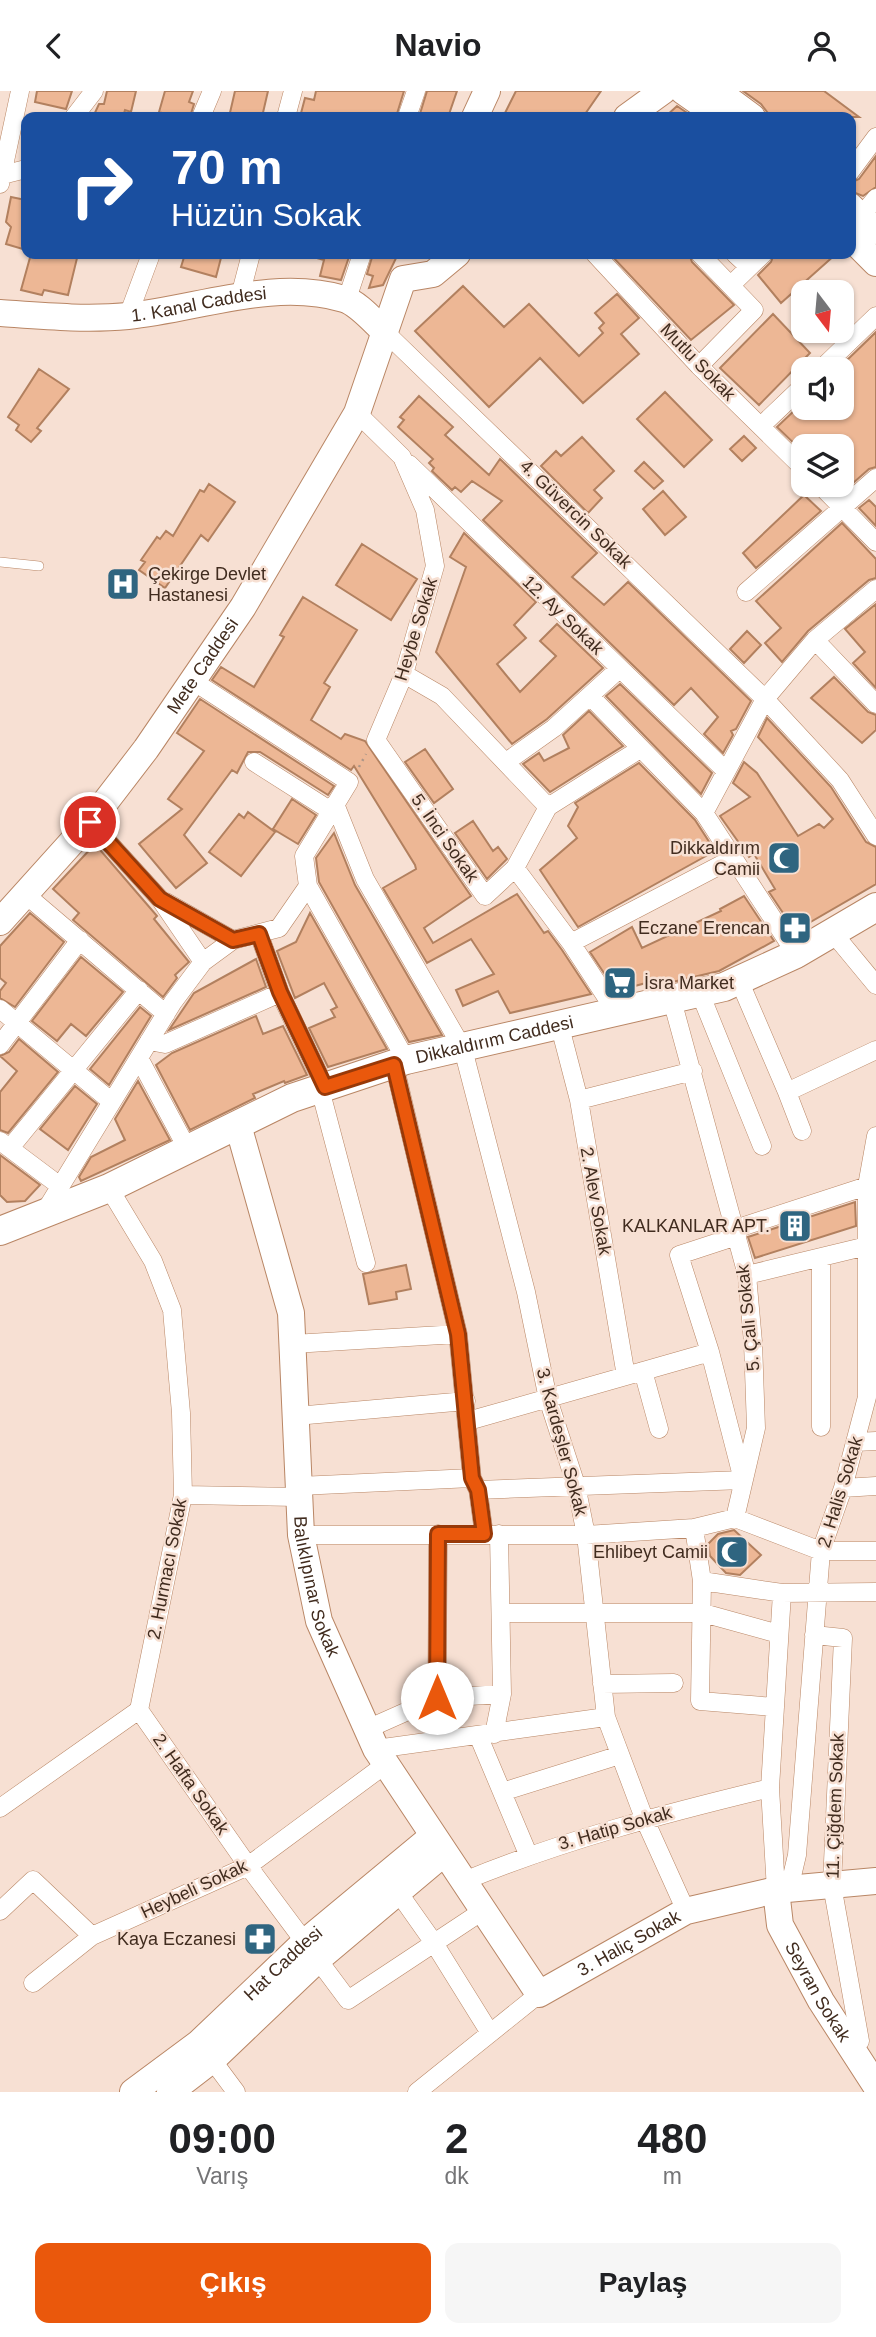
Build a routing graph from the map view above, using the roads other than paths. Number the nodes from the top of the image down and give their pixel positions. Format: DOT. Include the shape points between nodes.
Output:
graph roads {
  1 [pos="20,91"];
  2 [pos="94,91"];
  3 [pos="212,91"];
  4 [pos="293,91"];
  5 [pos="416,91"];
  6 [pos="487,91"];
  7 [pos="663,91"];
  8 [pos="684,91"];
  9 [pos="717,91"];
  10 [pos="78,112"];
  11 [pos="203,112"];
  12 [pos="287,112"];
  13 [pos="409,112"];
  14 [pos="476,112"];
  15 [pos="634,112"];
  16 [pos="713,112"];
  17 [pos="745,112"];
  18 [pos="876,137"];
  19 [pos="856,164"];
  20 [pos="21,171"];
  21 [pos="1,179"];
  22 [pos="863,218"];
  23 [pos="149,259"];
  24 [pos="250,259"];
  25 [pos="360,259"];
  26 [pos="412,259"];
  27 [pos="451,259"];
  28 [pos="600,259"];
  29 [pos="705,259"];
  30 [pos="740,259"];
  31 [pos="758,259"];
  32 [pos="876,263"];
  33 [pos="749,267"];
  34 [pos="403,279"];
  35 [pos="730,285"];
  36 [pos="240,296"];
  37 [pos="347,299"];
  38 [pos="394,304"];
  39 [pos="0,313"];
  40 [pos="128,316"];
  41 [pos="876,316"];
  42 [pos="385,332"];
  43 [pos="833,357"];
  44 [pos="699,366"];
  45 [pos="791,397"];
  46 [pos="357,413"];
  47 [pos="761,426"];
  48 [pos="791,456"];
  49 [pos="401,457"];
  50 [pos="876,478"];
  51 [pos="832,497"];
  52 [pos="843,508"];
  53 [pos="876,542"];
  54 [pos="0,562"];
  55 [pos="38,566"];
  56 [pos="876,589"];
  57 [pos="746,591"];
  58 [pos="815,640"];
  59 [pos="618,670"];
  60 [pos="404,674"];
  61 [pos="193,681"];
  62 [pos="591,697"];
  63 [pos="765,699"];
  64 [pos="876,704"];
  65 [pos="376,740"];
  66 [pos="640,749"];
  67 [pos="254,762"];
  68 [pos="506,762"];
  69 [pos="726,771"];
  70 [pos="548,807"];
  71 [pos="333,808"];
  72 [pos="704,813"];
  73 [pos="90,822"];
  74 [pos="876,836"];
  75 [pos="734,858"];
  76 [pos="515,868"];
  77 [pos="308,886"];
  78 [pos="25,894"];
  79 [pos="160,899"];
  80 [pos="876,907"];
  81 [pos="0,922"];
  82 [pos="833,933"];
  83 [pos="259,934"];
  84 [pos="80,940"];
  85 [pos="233,940"];
  86 [pos="571,943"];
  87 [pos="796,954"];
  88 [pos="202,962"];
  89 [pos="739,981"];
  90 [pos="876,985"];
  91 [pos="139,990"];
  92 [pos="280,992"];
  93 [pos="700,993"];
  94 [pos="673,1000"];
  95 [pos="0,1009"];
  96 [pos="616,1012"];
  97 [pos="166,1014"];
  98 [pos="16,1022"];
  99 [pos="560,1027"];
  100 [pos="149,1041"];
  101 [pos="0,1045"];
  102 [pos="463,1049"];
  103 [pos="876,1050"];
  104 [pos="139,1058"];
  105 [pos="400,1062"];
  106 [pos="75,1070"];
  107 [pos="694,1071"];
  108 [pos="323,1088"];
  109 [pos="787,1092"];
  110 [pos="579,1100"];
  111 [pos="112,1102"];
  112 [pos="238,1125"];
  113 [pos="802,1131"];
  114 [pos="876,1136"];
  115 [pos="5,1144"];
  116 [pos="762,1146"];
  117 [pos="188,1150"];
  118 [pos="60,1186"];
  119 [pos="867,1186"];
  120 [pos="109,1188"];
  121 [pos="42,1216"];
  122 [pos="0,1231"];
  123 [pos="736,1233"];
  124 [pos="867,1246"];
  125 [pos="821,1257"];
  126 [pos="366,1263"];
  127 [pos="747,1275"];
  128 [pos="872,1306"];
  129 [pos="458,1334"];
  130 [pos="293,1344"];
  131 [pos="710,1352"];
  132 [pos="634,1374"];
  133 [pos="548,1399"];
  134 [pos="466,1401"];
  135 [pos="296,1416"];
  136 [pos="468,1421"];
  137 [pos="821,1427"];
  138 [pos="659,1429"];
  139 [pos="876,1441"];
  140 [pos="856,1442"];
  141 [pos="743,1480"];
  142 [pos="475,1484"];
  143 [pos="576,1485"];
  144 [pos="876,1486"];
  145 [pos="843,1488"];
  146 [pos="299,1491"];
  147 [pos="183,1495"];
  148 [pos="735,1518"];
  149 [pos="695,1528"];
  150 [pos="438,1534"];
  151 [pos="492,1534"];
  152 [pos="301,1535"];
  153 [pos="586,1535"];
  154 [pos="821,1551"];
  155 [pos="876,1551"];
  156 [pos="702,1581"];
  157 [pos="876,1592"];
  158 [pos="782,1593"];
  159 [pos="818,1593"];
  160 [pos="594,1611"];
  161 [pos="500,1613"];
  162 [pos="703,1613"];
  163 [pos="779,1634"];
  164 [pos="814,1635"];
  165 [pos="674,1683"];
  166 [pos="602,1684"];
  167 [pos="502,1695"];
  168 [pos="437,1698"];
  169 [pos="775,1707"];
  170 [pos="139,1710"];
  171 [pos="606,1717"];
  172 [pos="486,1735"];
  173 [pos="375,1748"];
  174 [pos="620,1755"];
  175 [pos="771,1788"];
  176 [pos="502,1792"];
  177 [pos="0,1808"];
  178 [pos="644,1818"];
  179 [pos="439,1845"];
  180 [pos="528,1854"];
  181 [pos="248,1866"];
  182 [pos="464,1881"];
  183 [pos="876,1881"];
  184 [pos="832,1885"];
  185 [pos="782,1890"];
  186 [pos="398,1892"];
  187 [pos="484,1910"];
  188 [pos="0,1911"];
  189 [pos="686,1911"];
  190 [pos="92,1936"];
  191 [pos="434,1943"];
  192 [pos="311,1951"];
  193 [pos="33,1983"];
  194 [pos="539,1994"];
  195 [pos="490,2033"];
  196 [pos="861,2041"];
  197 [pos="206,2051"];
  198 [pos="876,2086"];
  199 [pos="134,2092"];
  200 [pos="170,2092"];
  201 [pos="236,2092"];
  202 [pos="416,2092"];
  1 -- 21 [label="street"];
  2 -- 10 [label="street"];
  3 -- 11 [label="street"];
  4 -- 12 [label="street"];
  5 -- 13 [label="street"];
  6 -- 14 [label="street"];
  7 -- 15 [label="street"];
  8 -- 16 [label="street"];
  9 -- 17 [label="street"];
  18 -- 19 [label="street"];
  20 -- 21 [label="street"];
  22 -- 32 [label="street"];
  23 -- 40 [label="street"];
  24 -- 36 [label="street"];
  25 -- 37 [label="street"];
  26 -- 34 [label="street"];
  27 -- 34 [label="street" via="433,274"];
  28 -- 44 [label="street, Mutlu Sokak"];
  29 -- 35 [label="street"];
  30 -- 33 [label="street"];
  31 -- 33 [label="street"];
  33 -- 35 [label="street"];
  34 -- 38 [label="street"];
  35 -- 44 [label="street" via="754,310"];
  36 -- 37 [label="street, 1. Kanal Caddesi" via="309,293"];
  36 -- 40 [label="street, 1. Kanal Caddesi"];
  37 -- 38 [label="street, 1. Kanal Caddesi"];
  37 -- 42 [label="street"];
  38 -- 42 [label="street, Mete Caddesi"];
  39 -- 40 [label="street, 1. Kanal Caddesi"];
  41 -- 43 [label="street"];
  42 -- 46 [label="street, Mete Caddesi"];
  42 -- 63 [label="street, 4. Güvercin Sokak"];
  44 -- 47 [label="street, Mutlu Sokak"];
  45 -- 47 [label="street"];
  46 -- 49 [label="street, Heybe Sokak"];
  46 -- 61 [label="street, Mete Caddesi" via="243,607"];
  47 -- 48 [label="street, Mutlu Sokak"];
  49 -- 59 [label="street, 12. Ay Sokak"];
  49 -- 60 [label="street, Heybe Sokak" via="425,510 435,566"];
  50 -- 52 [label="street"];
  51 -- 52 [label="street"];
  52 -- 53 [label="street"];
  52 -- 57 [label="street"];
  54 -- 55 [label="lane"];
  56 -- 58 [label="street"];
  58 -- 63 [label="street"];
  58 -- 64 [label="street"];
  59 -- 62 [label="street"];
  59 -- 69 [label="street, 12. Ay Sokak"];
  60 -- 65 [label="street, Heybe Sokak"];
  60 -- 68 [label="street" via="442,696"];
  61 -- 71 [label="street" via="349,782"];
  61 -- 73 [label="street, Mete Caddesi"];
  62 -- 66 [label="street"];
  62 -- 68 [label="street"];
  63 -- 69 [label="street"];
  63 -- 74 [label="street, 4. Güvercin Sokak" via="840,780"];
  65 -- 76 [label="street, 5. İnci Sokak" via="485,896"];
  66 -- 70 [label="street"];
  66 -- 72 [label="street"];
  67 -- 71 [label="street"];
  68 -- 70 [label="street"];
  69 -- 72 [label="street"];
  70 -- 76 [label="street"];
  71 -- 77 [label="street" via="304,856"];
  71 -- 102 [label="street, 3. Kardeşler Sokak" via="365,879"];
  72 -- 75 [label="street"];
  73 -- 78 [label="street, Mete Caddesi"];
  73 -- 79 [label="street"];
  75 -- 86 [label="street"];
  75 -- 87 [label="street"];
  76 -- 86 [label="street"];
  77 -- 83 [label="street" via="279,928"];
  77 -- 105 [label="street"];
  78 -- 81 [label="street, Mete Caddesi"];
  78 -- 84 [label="street"];
  79 -- 85 [label="street"];
  79 -- 88 [label="street"];
  80 -- 82 [label="main road, Dikkaldırım Caddesi"];
  82 -- 87 [label="main road, Dikkaldırım Caddesi"];
  82 -- 90 [label="street"];
  83 -- 85 [label="street"];
  83 -- 92 [label="street"];
  84 -- 91 [label="street"];
  84 -- 98 [label="street"];
  85 -- 88 [label="street"];
  86 -- 96 [label="street"];
  87 -- 89 [label="main road, Dikkaldırım Caddesi"];
  88 -- 97 [label="street"];
  89 -- 93 [label="main road, Dikkaldırım Caddesi"];
  89 -- 109 [label="street"];
  91 -- 97 [label="street"];
  91 -- 106 [label="street"];
  92 -- 100 [label="street" via="165,1044"];
  92 -- 108 [label="street"];
  93 -- 94 [label="main road, Dikkaldırım Caddesi"];
  93 -- 116 [label="street"];
  94 -- 96 [label="main road, Dikkaldırım Caddesi"];
  94 -- 107 [label="street, 5. Çalı Sokak"];
  95 -- 98 [label="street"];
  96 -- 99 [label="main road, Dikkaldırım Caddesi"];
  97 -- 100 [label="street"];
  98 -- 101 [label="street"];
  98 -- 106 [label="street"];
  99 -- 102 [label="main road, Dikkaldırım Caddesi"];
  99 -- 110 [label="street, 2. Alev Sokak"];
  100 -- 104 [label="street"];
  102 -- 105 [label="main road, Dikkaldırım Caddesi"];
  102 -- 133 [label="street, 3. Kardeşler Sokak" via="526,1292"];
  103 -- 109 [label="street"];
  104 -- 111 [label="street"];
  104 -- 117 [label="street"];
  105 -- 108 [label="main road, Dikkaldırım Caddesi"];
  105 -- 129 [label="street"];
  106 -- 111 [label="street"];
  106 -- 115 [label="street"];
  107 -- 110 [label="street"];
  107 -- 123 [label="street, 5. Çalı Sokak"];
  108 -- 112 [label="main road, Dikkaldırım Caddesi"];
  108 -- 126 [label="street"];
  109 -- 113 [label="street"];
  110 -- 132 [label="street, 2. Alev Sokak"];
  111 -- 118 [label="street"];
  112 -- 117 [label="main road, Dikkaldırım Caddesi"];
  112 -- 130 [label="street, Balıklıpınar Sokak" via="291,1313"];
  114 -- 119 [label="street, 2. Halis Sokak"];
  115 -- 118 [label="street"];
  117 -- 120 [label="main road, Dikkaldırım Caddesi"];
  118 -- 121 [label="street"];
  119 -- 123 [label="street"];
  119 -- 124 [label="street, 2. Halis Sokak"];
  120 -- 121 [label="main road, Dikkaldırım Caddesi"];
  120 -- 147 [label="street, 2. Hurmacı Sokak" via="153,1261 172,1310"];
  121 -- 122 [label="main road, Dikkaldırım Caddesi"];
  123 -- 127 [label="street, 5. Çalı Sokak"];
  123 -- 131 [label="street" via="679,1255"];
  124 -- 125 [label="street"];
  124 -- 128 [label="street, 2. Halis Sokak"];
  125 -- 127 [label="street"];
  125 -- 137 [label="street"];
  127 -- 141 [label="street, 5. Çalı Sokak" via="755,1429"];
  128 -- 140 [label="street, 2. Halis Sokak" via="866,1397"];
  129 -- 130 [label="street"];
  129 -- 134 [label="street"];
  130 -- 135 [label="street, Balıklıpınar Sokak"];
  131 -- 132 [label="street"];
  131 -- 141 [label="street"];
  132 -- 133 [label="street"];
  132 -- 138 [label="street, 2. Alev Sokak"];
  133 -- 136 [label="street"];
  133 -- 143 [label="street, 3. Kardeşler Sokak"];
  134 -- 135 [label="street"];
  134 -- 136 [label="street"];
  135 -- 146 [label="street, Balıklıpınar Sokak"];
  136 -- 142 [label="street"];
  139 -- 140 [label="street"];
  140 -- 145 [label="street, 2. Halis Sokak"];
  141 -- 143 [label="street"];
  141 -- 148 [label="street, 5. Çalı Sokak"];
  142 -- 143 [label="street"];
  142 -- 146 [label="street"];
  142 -- 151 [label="street"];
  143 -- 153 [label="street, 3. Kardeşler Sokak"];
  144 -- 145 [label="street"];
  145 -- 154 [label="street, 2. Halis Sokak"];
  146 -- 147 [label="street"];
  146 -- 152 [label="street, Balıklıpınar Sokak"];
  147 -- 170 [label="street, 2. Hurmacı Sokak"];
  148 -- 149 [label="street"];
  148 -- 154 [label="street"];
  149 -- 153 [label="street"];
  149 -- 156 [label="street"];
  150 -- 151 [label="street"];
  150 -- 152 [label="street"];
  150 -- 168 [label="street"];
  151 -- 153 [label="street"];
  151 -- 161 [label="street"];
  152 -- 173 [label="street, Balıklıpınar Sokak" via="319,1621"];
  153 -- 160 [label="street, 3. Kardeşler Sokak"];
  154 -- 155 [label="street"];
  154 -- 159 [label="street, 2. Halis Sokak"];
  156 -- 158 [label="street"];
  156 -- 162 [label="street"];
  157 -- 159 [label="street"];
  158 -- 159 [label="street"];
  158 -- 163 [label="street"];
  159 -- 164 [label="street, 2. Halis Sokak"];
  160 -- 161 [label="street"];
  160 -- 162 [label="street"];
  160 -- 166 [label="street, 3. Kardeşler Sokak"];
  161 -- 167 [label="street"];
  162 -- 163 [label="street"];
  162 -- 169 [label="street" via="700,1701"];
  163 -- 169 [label="street"];
  164 -- 184 [label="street, 11. Çiğdem Sokak" via="843,1638"];
  164 -- 185 [label="street, 2. Halis Sokak" via="797,1855"];
  165 -- 166 [label="street"];
  166 -- 171 [label="street, 3. Kardeşler Sokak"];
  167 -- 168 [label="street"];
  167 -- 172 [label="street"];
  168 -- 173 [label="street, Heybeli Sokak"];
  169 -- 175 [label="street"];
  170 -- 177 [label="street"];
  170 -- 181 [label="street, 2. Hafta Sokak"];
  171 -- 172 [label="street"];
  171 -- 174 [label="street, 3. Kardeşler Sokak"];
  172 -- 173 [label="street"];
  172 -- 176 [label="street"];
  173 -- 179 [label="street, Balıklıpınar Sokak"];
  173 -- 181 [label="street, Heybeli Sokak"];
  174 -- 176 [label="street"];
  174 -- 178 [label="street, 3. Kardeşler Sokak"];
  175 -- 178 [label="street, 3. Hatip Sokak"];
  175 -- 185 [label="street"];
  176 -- 180 [label="street"];
  178 -- 180 [label="street, 3. Hatip Sokak"];
  178 -- 189 [label="street, 3. Kardeşler Sokak"];
  179 -- 182 [label="street, Balıklıpınar Sokak"];
  179 -- 186 [label="street, Hat Caddesi"];
  179 -- 192 [label="street, Hat Caddesi"];
  180 -- 182 [label="street, 3. Hatip Sokak"];
  181 -- 190 [label="street, Heybeli Sokak"];
  181 -- 192 [label="street, 2. Hafta Sokak"];
  182 -- 187 [label="street, Balıklıpınar Sokak"];
  183 -- 184 [label="street, 3. Haliç Sokak"];
  184 -- 185 [label="street, 3. Haliç Sokak"];
  184 -- 196 [label="street, 11. Çiğdem Sokak"];
  185 -- 189 [label="street, 3. Haliç Sokak"];
  185 -- 196 [label="street, Seyran Sokak" via="780,1925"];
  186 -- 191 [label="street"];
  186 -- 192 [label="street, Hat Caddesi"];
  187 -- 191 [label="street"];
  187 -- 194 [label="street, Balıklıpınar Sokak"];
  188 -- 190 [label="street" via="33,1880"];
  189 -- 194 [label="street, 3. Haliç Sokak"];
  190 -- 193 [label="street, Heybeli Sokak"];
  191 -- 192 [label="street, 2. Hafta Sokak" via="348,2000"];
  191 -- 195 [label="street"];
  192 -- 197 [label="street, Hat Caddesi"];
  194 -- 195 [label="street, 3. Haliç Sokak"];
  195 -- 202 [label="street, 3. Haliç Sokak"];
  196 -- 198 [label="street, Seyran Sokak"];
  197 -- 199 [label="street, Hat Caddesi"];
  197 -- 200 [label="street, Hat Caddesi"];
  197 -- 201 [label="street"];
}
